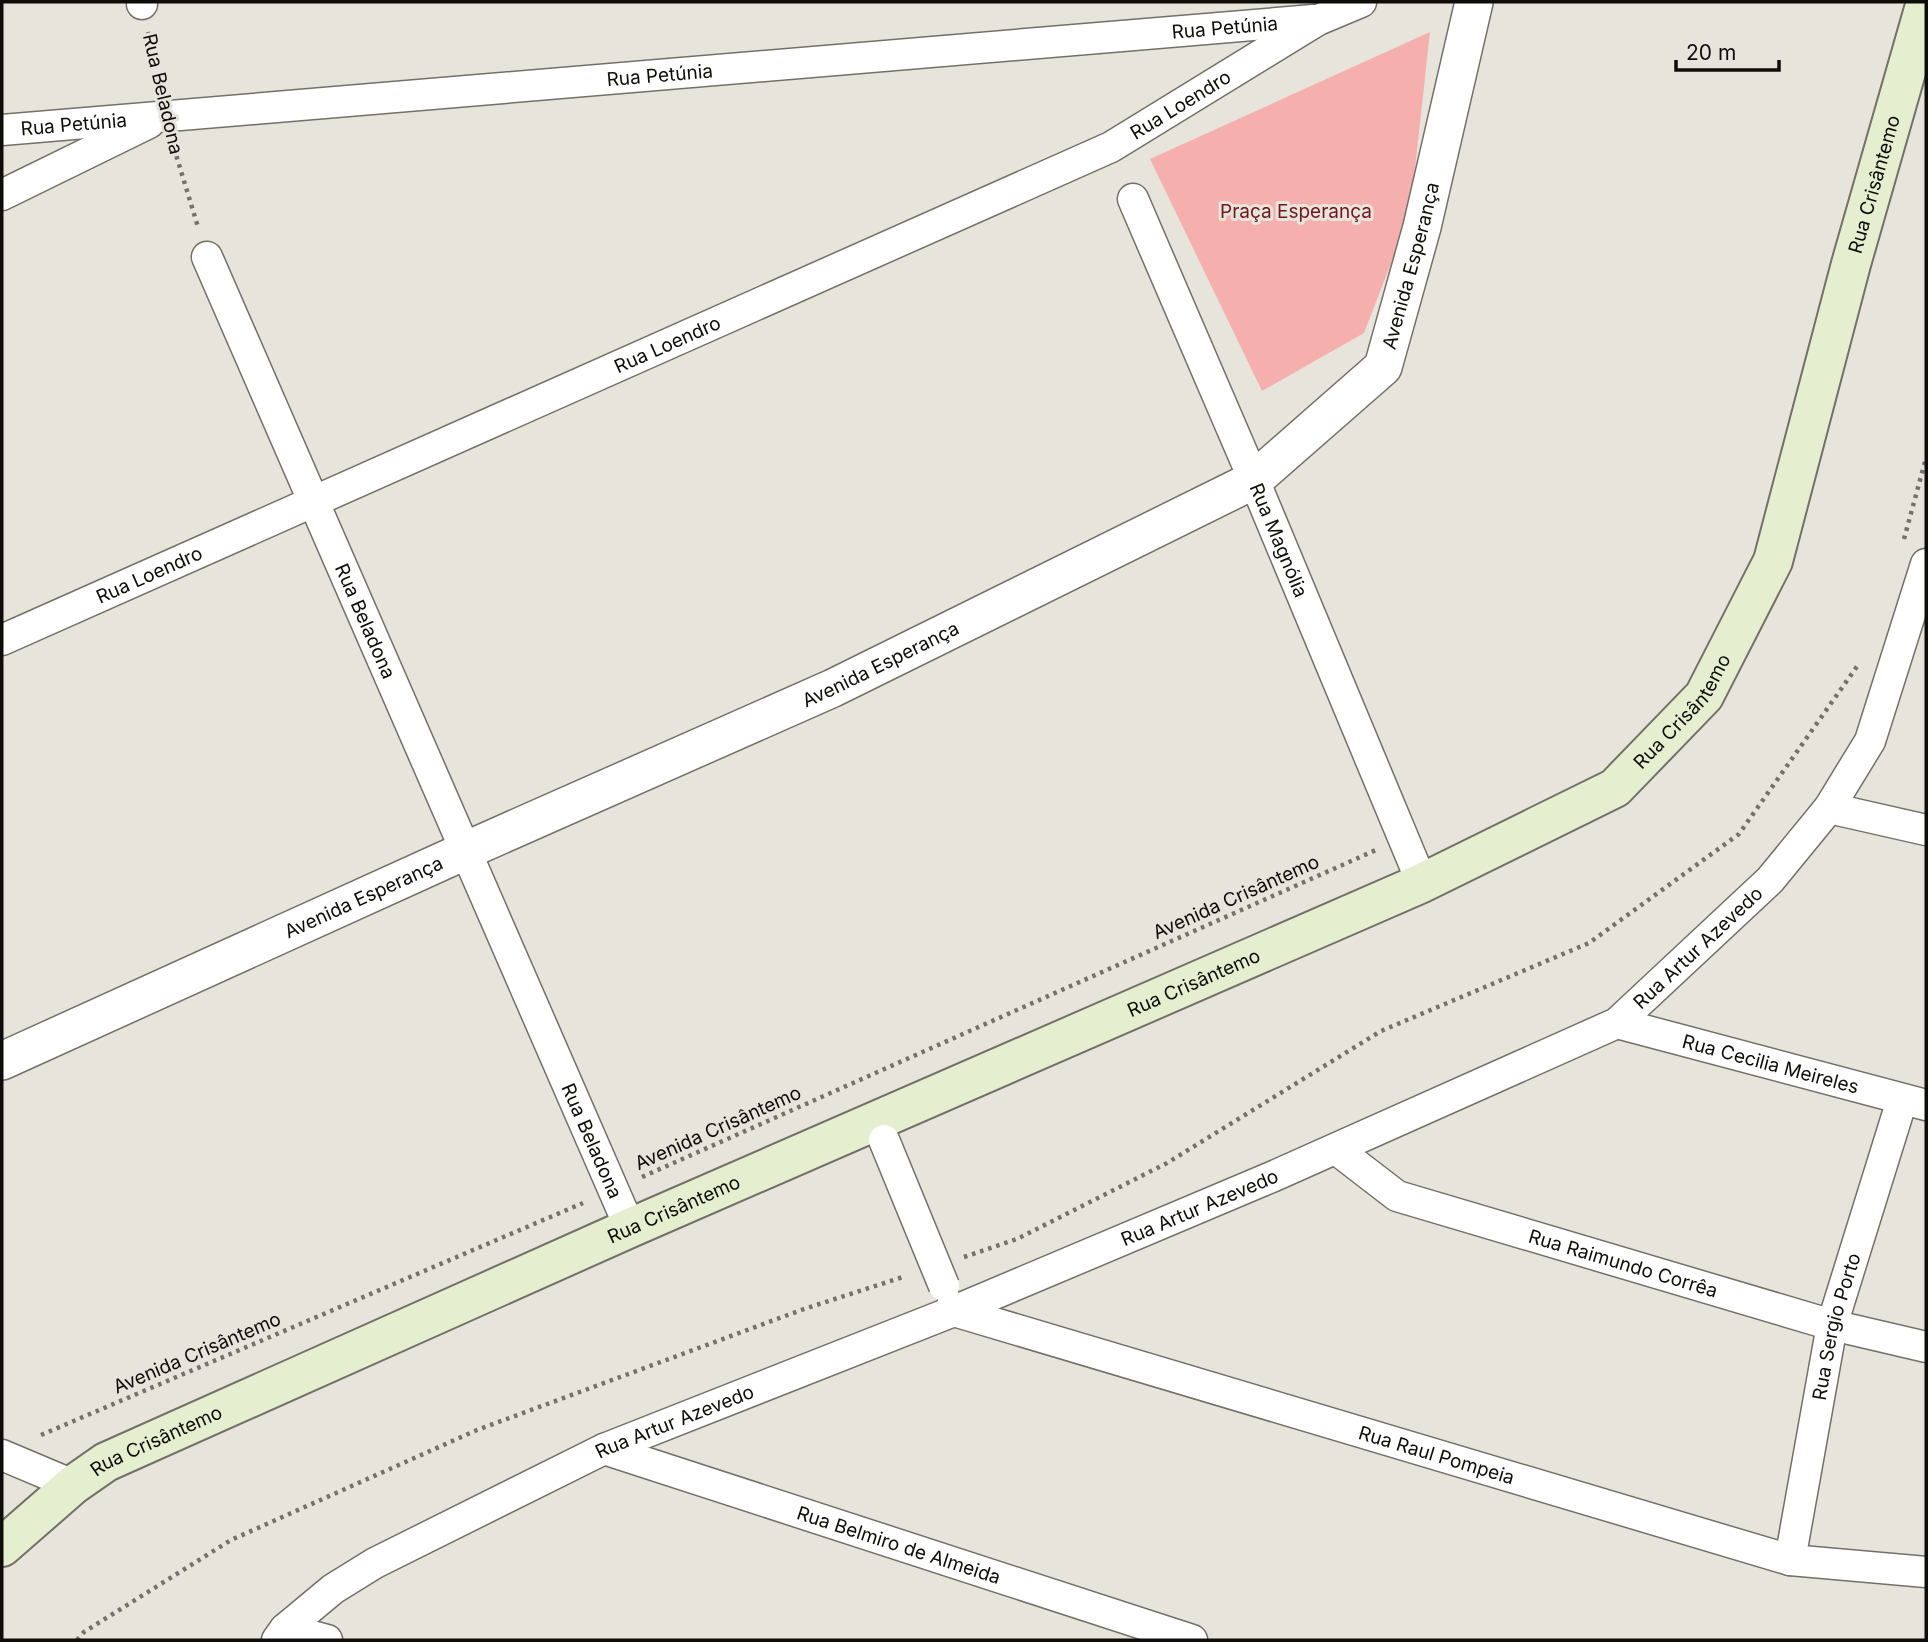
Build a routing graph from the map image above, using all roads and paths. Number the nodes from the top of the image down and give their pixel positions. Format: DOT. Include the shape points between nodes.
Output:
graph roads {
  1 [pos="1362,2"];
  2 [pos="1474,2"];
  3 [pos="1926,2"];
  4 [pos="142,3"];
  5 [pos="1318,20"];
  6 [pos="164,116"];
  7 [pos="2,130"];
  8 [pos="2,195"];
  9 [pos="1133,199"];
  10 [pos="207,257"];
  11 [pos="1926,458"];
  12 [pos="1254,480"];
  13 [pos="314,501"];
  14 [pos="1901,549"];
  15 [pos="1926,564"];
  16 [pos="2,640"];
  17 [pos="1859,663"];
  18 [pos="1829,808"];
  19 [pos="1926,830"];
  20 [pos="1403,838"];
  21 [pos="467,850"];
  22 [pos="1422,883"];
  23 [pos="1617,1023"];
  24 [pos="2,1061"];
  25 [pos="1914,1103"];
  26 [pos="880,1130"];
  27 [pos="1336,1149"];
  28 [pos="612,1190"];
  29 [pos="630,1228"];
  30 [pos="964,1257"];
  31 [pos="910,1274"];
  32 [pos="949,1298"];
  33 [pos="1832,1325"];
  34 [pos="1926,1347"];
  35 [pos="40,1436"];
  36 [pos="604,1449"];
  37 [pos="2,1455"];
  38 [pos="74,1485"];
  39 [pos="2,1546"];
  40 [pos="1790,1560"];
  41 [pos="1926,1572"];
  42 [pos="281,1635"];
  43 [pos="77,1640"];
  44 [pos="327,1640"];
  45 [pos="1192,1640"];
  1 -- 5 [label="street"];
  2 -- 12 [label="street, Avenida Esperança" via="1422,227 1383,367"];
  3 -- 22 [label="main road, Rua Crisântemo" via="1773,561 1704,696 1615,788"];
  4 -- 6 [label="path, Rua Beladona"];
  5 -- 6 [label="street, Rua Petúnia"];
  5 -- 13 [label="street, Rua Loendro" via="1111,146"];
  6 -- 7 [label="street, Rua Petúnia"];
  6 -- 8 [label="street"];
  6 -- 10 [label="path, Rua Beladona"];
  9 -- 12 [label="street, Rua Magnólia"];
  10 -- 13 [label="street, Rua Beladona"];
  11 -- 14 [label="path"];
  12 -- 20 [label="street, Rua Magnólia"];
  12 -- 21 [label="street, Avenida Esperança" via="833,688"];
  13 -- 16 [label="street, Rua Loendro"];
  13 -- 21 [label="street, Rua Beladona"];
  15 -- 18 [label="street, Rua Artur Azevedo" via="1870,741"];
  17 -- 30 [label="path" via="1739,834 1589,943 1381,1031 1167,1163 1017,1239"];
  18 -- 19 [label="street"];
  18 -- 23 [label="street, Rua Artur Azevedo" via="1770,880"];
  20 -- 22 [label="street, Rua Magnólia"];
  20 -- 28 [label="path, Avenida Crisântemo"];
  21 -- 24 [label="street, Avenida Esperança"];
  21 -- 28 [label="street, Rua Beladona"];
  22 -- 26 [label="main road, Rua Crisântemo"];
  23 -- 25 [label="street, Rua Cecilia Meireles"];
  23 -- 27 [label="street, Rua Artur Azevedo"];
  25 -- 33 [label="street, Rua Sergio Porto"];
  26 -- 29 [label="main road, Rua Crisântemo"];
  26 -- 32 [label="street, bridge"];
  27 -- 32 [label="street, Rua Artur Azevedo"];
  27 -- 33 [label="street, Rua Raimundo Corrêa" via="1397,1196"];
  28 -- 29 [label="street, Rua Beladona"];
  28 -- 35 [label="path, Avenida Crisântemo"];
  29 -- 38 [label="main road, Rua Crisântemo" via="106,1462"];
  31 -- 43 [label="path" via="477,1430 231,1540"];
  32 -- 36 [label="street, Rua Artur Azevedo"];
  32 -- 40 [label="street, Rua Raul Pompeia"];
  33 -- 34 [label="street, Rua Raimundo Corrêa"];
  33 -- 40 [label="street, Rua Sergio Porto"];
  36 -- 42 [label="street, Rua Artur Azevedo" via="374,1563 333,1589"];
  36 -- 45 [label="street, Rua Belmiro de Almeida"];
  37 -- 38 [label="street"];
  38 -- 39 [label="main road, Rua Crisântemo"];
  40 -- 41 [label="street, Rua Raul Pompeia"];
  42 -- 44 [label="street"];
}
